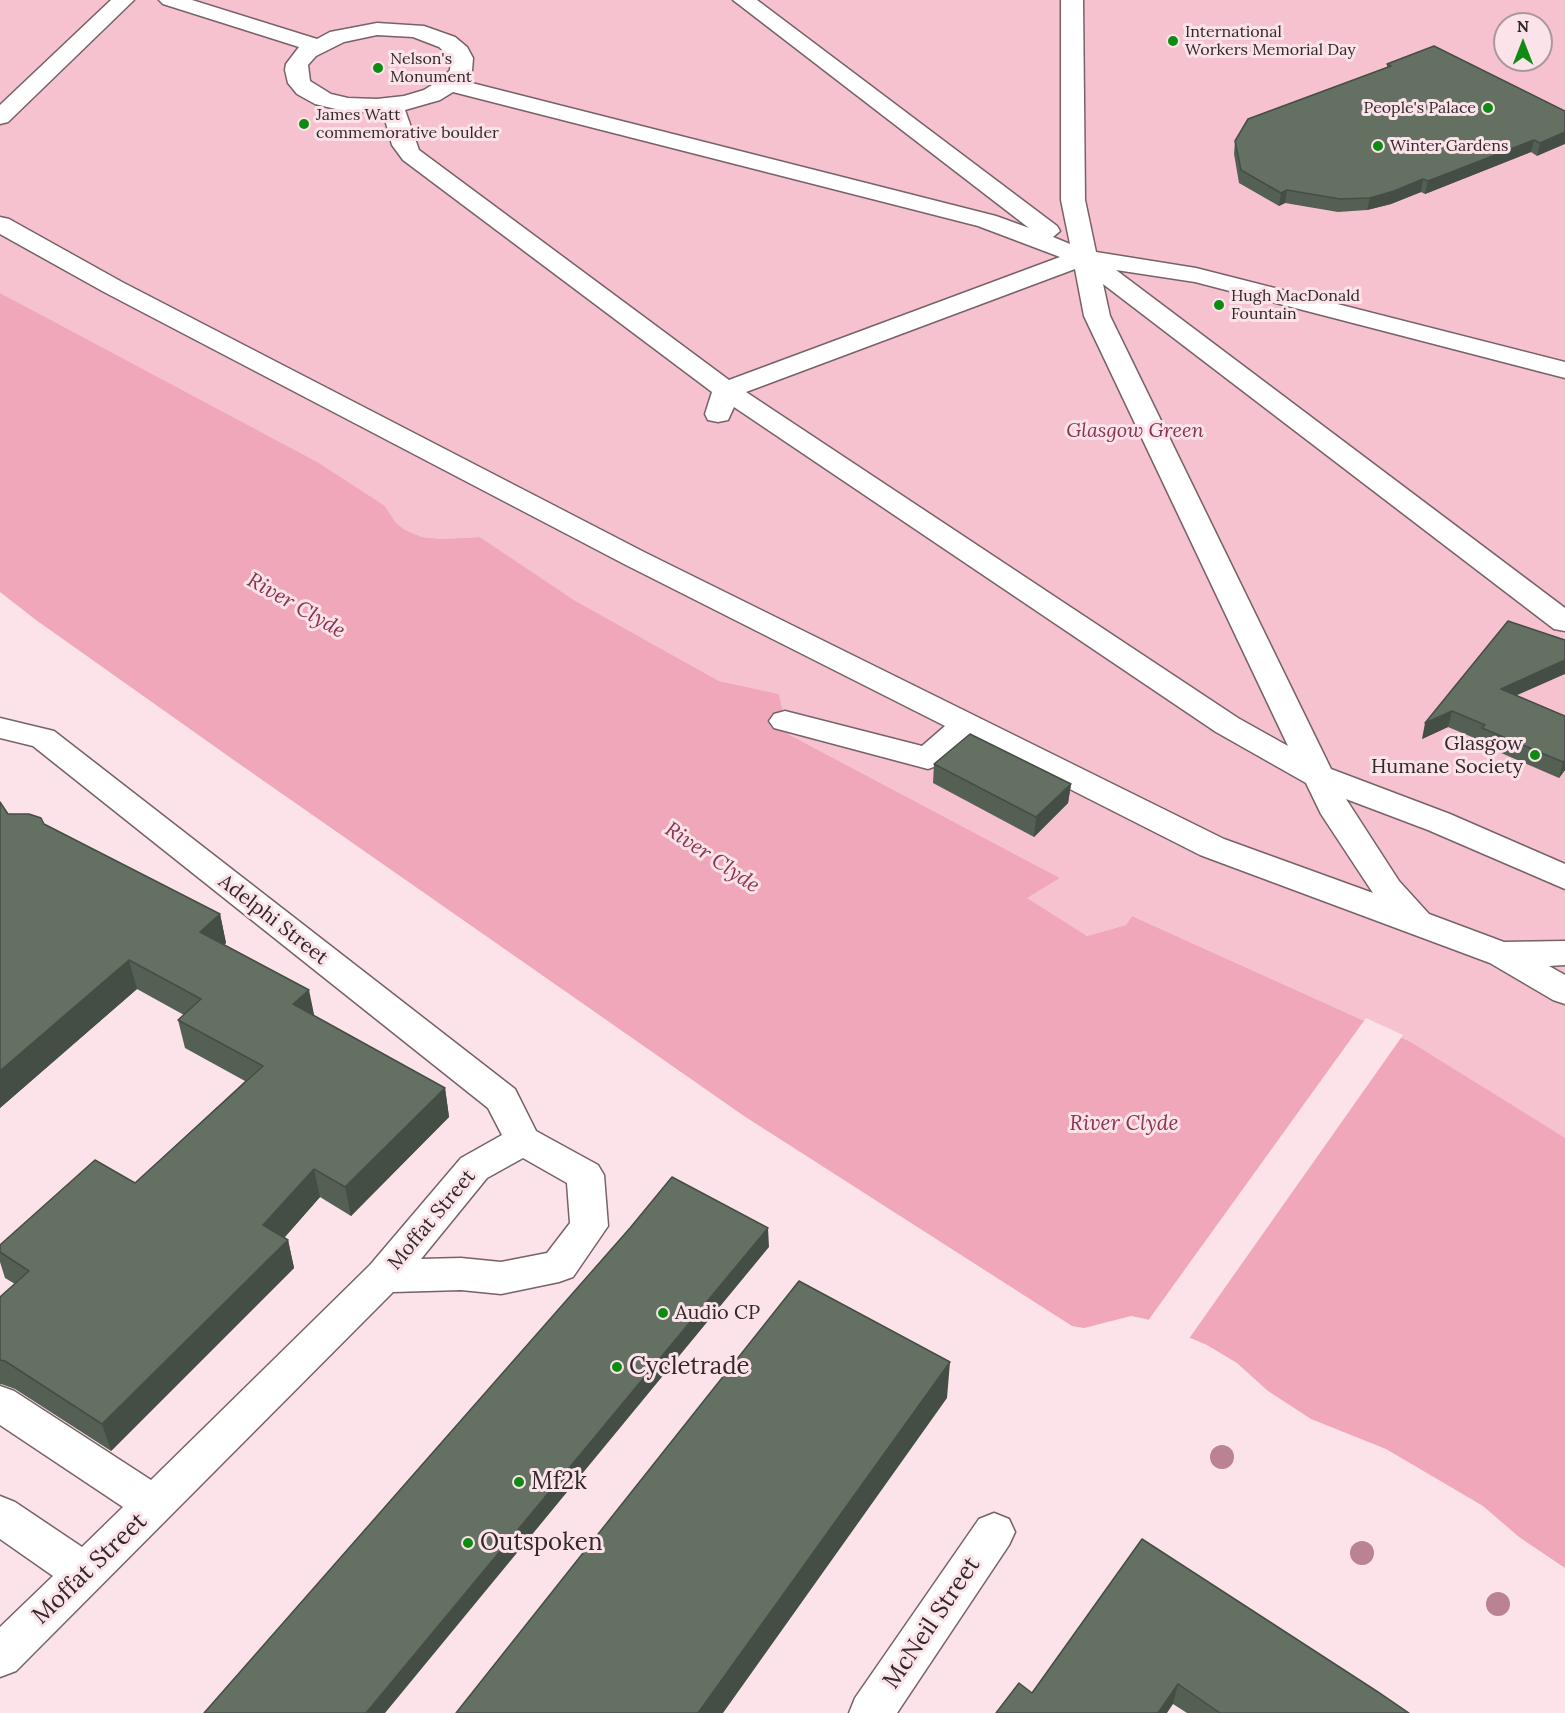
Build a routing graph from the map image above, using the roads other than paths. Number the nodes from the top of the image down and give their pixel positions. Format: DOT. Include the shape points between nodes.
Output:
graph roads {
  1 [pos="123,0"];
  2 [pos="170,0"];
  3 [pos="744,0"];
  4 [pos="1072,0"];
  5 [pos="316,46"];
  6 [pos="450,84"];
  7 [pos="392,105"];
  8 [pos="0,117"];
  9 [pos="0,224"];
  10 [pos="1083,257"];
  11 [pos="1565,370"];
  12 [pos="722,402"];
  13 [pos="1565,622"];
  14 [pos="785,721"];
  15 [pos="966,724"];
  16 [pos="0,728"];
  17 [pos="1320,777"];
  18 [pos="1565,877"];
  19 [pos="1419,923"];
  20 [pos="1565,953"];
  21 [pos="1502,954"];
  22 [pos="1565,991"];
  23 [pos="523,1141"];
  24 [pos="384,1276"];
  25 [pos="0,1403"];
  26 [pos="155,1505"];
  27 [pos="0,1515"];
  28 [pos="994,1532"];
  29 [pos="85,1574"];
  30 [pos="0,1657"];
  31 [pos="871,1713"];
  1 -- 8 [label="street"];
  2 -- 5 [label="street"];
  3 -- 10 [label="street"];
  4 -- 10 [label="street" via="1072,200"];
  5 -- 6 [label="street" via="377,29 428,34 454,47 462,58 461,71"];
  5 -- 7 [label="street" via="297,64 296,77 305,90 348,105"];
  6 -- 7 [label="street" via="426,97"];
  6 -- 10 [label="street" via="987,221"];
  7 -- 12 [label="street" via="411,155"];
  9 -- 15 [label="street" via="356,414"];
  10 -- 11 [label="street" via="1196,275"];
  10 -- 12 [label="street"];
  10 -- 13 [label="street"];
  10 -- 17 [label="street" via="1096,316"];
  12 -- 17 [label="street" via="1227,725"];
  14 -- 15 [label="street" via="928,758"];
  15 -- 19 [label="street" via="1212,847"];
  16 -- 23 [label="street, Adelphi Street" via="42,738 502,1099"];
  17 -- 18 [label="street" via="1439,822"];
  17 -- 19 [label="street" via="1336,814 1387,889"];
  19 -- 21 [label="street"];
  20 -- 21 [label="street"];
  21 -- 22 [label="street"];
  23 -- 24 [label="street, Moffat Street" via="474,1168"];
  23 -- 24 [label="street, Moffat Street" via="585,1175 589,1226 559,1266 501,1278 461,1274"];
  24 -- 26 [label="street, Moffat Street"];
  25 -- 26 [label="street"];
  26 -- 29 [label="street, Moffat Street"];
  27 -- 29 [label="street"];
  28 -- 31 [label="street, McNeil Street"];
  29 -- 30 [label="street, Moffat Street"];
}
